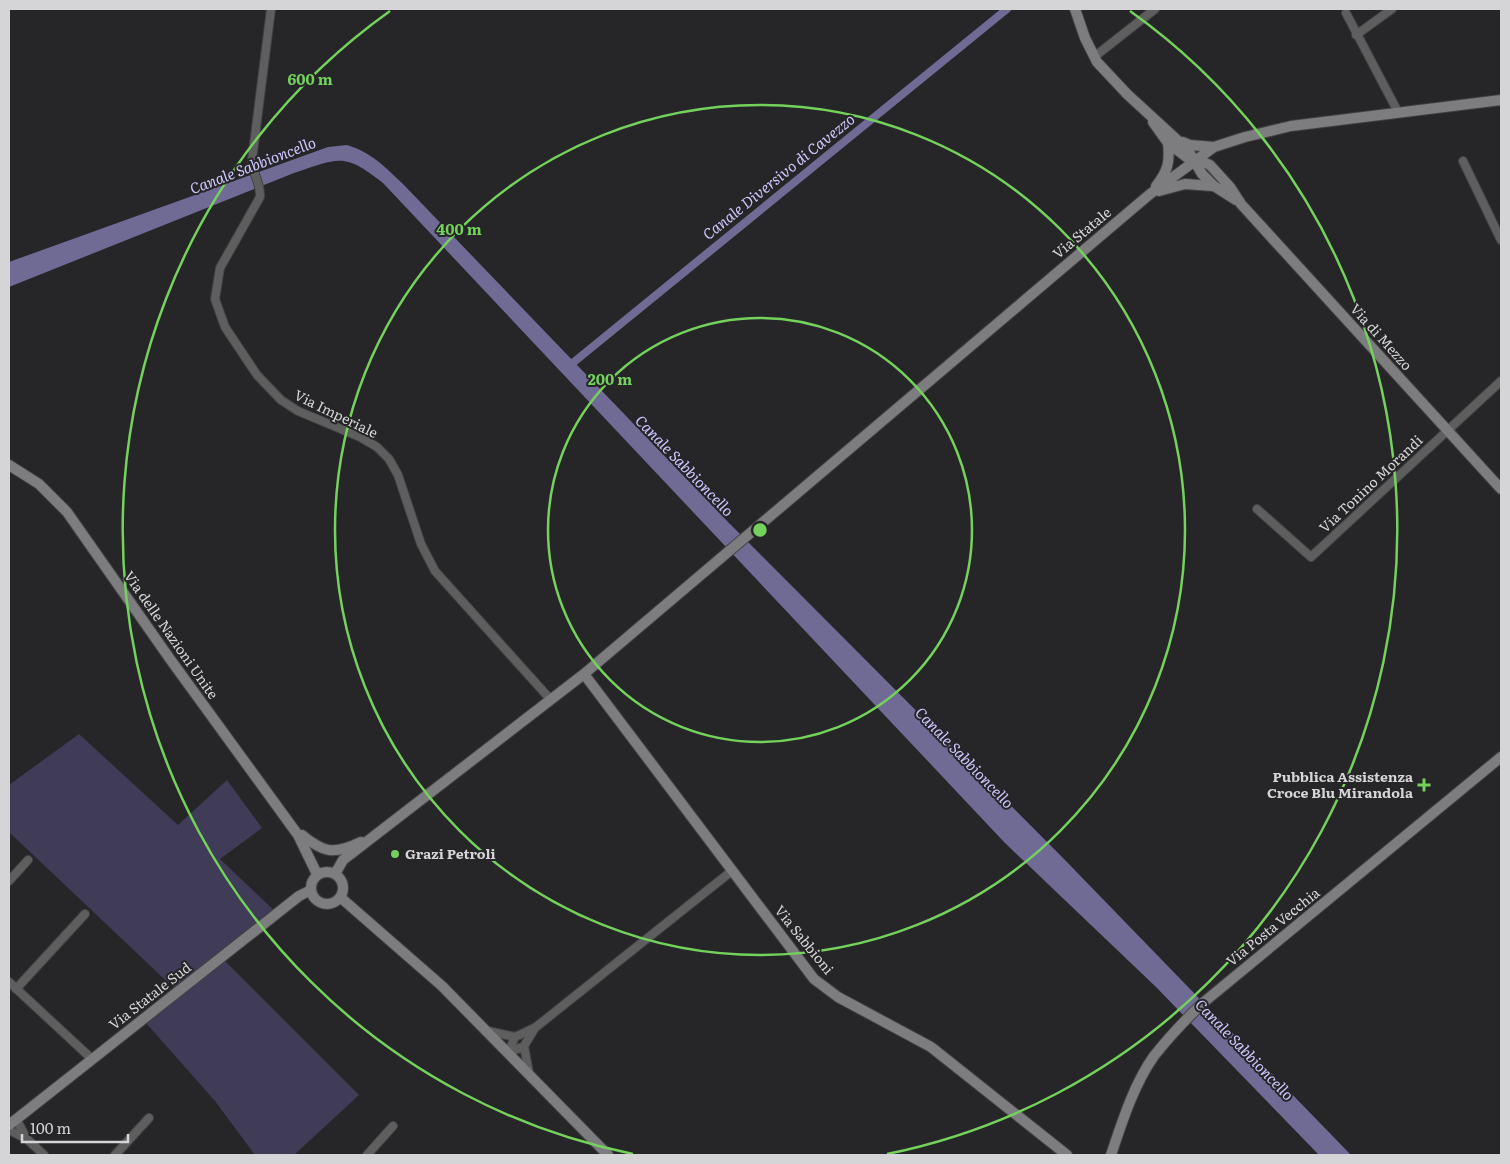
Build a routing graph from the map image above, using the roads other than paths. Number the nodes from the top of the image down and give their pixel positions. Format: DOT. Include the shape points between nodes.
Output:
graph roads {
  1 [pos="271,9"];
  2 [pos="1075,9"];
  3 [pos="1155,9"];
  4 [pos="1392,9"];
  5 [pos="1346,13"];
  6 [pos="1356,34"];
  7 [pos="1094,57"];
  8 [pos="1501,100"];
  9 [pos="1398,112"];
  10 [pos="1173,141"];
  11 [pos="1214,147"];
  12 [pos="1464,161"];
  13 [pos="1194,163"];
  14 [pos="1210,165"];
  15 [pos="1214,186"];
  16 [pos="1150,194"];
  17 [pos="1241,204"];
  18 [pos="1501,240"];
  19 [pos="1501,381"];
  20 [pos="1448,430"];
  21 [pos="9,466"];
  22 [pos="1501,488"];
  23 [pos="1257,509"];
  24 [pos="584,674"];
  25 [pos="551,700"];
  26 [pos="1501,758"];
  27 [pos="380,832"];
  28 [pos="298,835"];
  29 [pos="28,860"];
  30 [pos="733,870"];
  31 [pos="317,874"];
  32 [pos="335,874"];
  33 [pos="9,881"];
  34 [pos="310,890"];
  35 [pos="340,897"];
  36 [pos="85,914"];
  37 [pos="9,982"];
  38 [pos="16,989"];
  39 [pos="536,1026"];
  40 [pos="486,1031"];
  41 [pos="515,1037"];
  42 [pos="524,1046"];
  43 [pos="508,1053"];
  44 [pos="92,1059"];
  45 [pos="529,1076"];
  46 [pos="149,1118"];
  47 [pos="12,1122"];
  48 [pos="393,1126"];
  49 [pos="9,1130"];
  50 [pos="27,1139"];
  51 [pos="44,1155"];
  52 [pos="116,1155"];
  53 [pos="368,1155"];
  54 [pos="608,1155"];
  55 [pos="1067,1155"];
  56 [pos="1111,1155"];
  1 -- 25 [label="street, Via Imperiale" via="252,168 261,189 258,203 220,268 215,300 225,327 257,374 281,400 293,409 365,440 389,459 398,475 421,544 435,571"];
  2 -- 7 [label="street"];
  3 -- 7 [label="street"];
  4 -- 6 [label="street"];
  5 -- 6 [label="street"];
  6 -- 9 [label="street"];
  7 -- 10 [label="street"];
  8 -- 9 [label="street, Via Statale"];
  9 -- 11 [label="street, Via Statale" via="1291,126"];
  10 -- 11 [label="street"];
  10 -- 13 [label="street" via="1188,150"];
  10 -- 16 [label="street" via="1166,174"];
  11 -- 13 [label="street, Via Statale"];
  11 -- 14 [label="street" via="1208,158"];
  12 -- 18 [label="street"];
  13 -- 14 [label="street"];
  13 -- 15 [label="street"];
  13 -- 16 [label="street, Via Statale"];
  14 -- 17 [label="street"];
  15 -- 16 [label="street" via="1185,184"];
  15 -- 17 [label="street"];
  16 -- 24 [label="street, Via Statale"];
  17 -- 20 [label="street, Via di Mezzo"];
  19 -- 20 [label="street, Via Tonino Morandi"];
  20 -- 22 [label="street, Via di Mezzo"];
  20 -- 23 [label="street, Via Tonino Morandi" via="1311,556"];
  21 -- 28 [label="street, Via delle Nazioni Unite" via="39,484 67,512"];
  24 -- 25 [label="street, Via Statale"];
  24 -- 30 [label="street, Via Sabbioni"];
  25 -- 27 [label="street, Via Statale"];
  26 -- 56 [label="street, Via Posta Vecchia" via="1204,1002 1184,1022 1141,1078"];
  27 -- 28 [label="street, Via delle Nazioni Unite" via="350,847 331,851 318,848"];
  27 -- 32 [label="street" via="343,860"];
  28 -- 31 [label="street, Via delle Nazioni Unite"];
  29 -- 33 [label="street"];
  30 -- 39 [label="street"];
  30 -- 55 [label="street, Via Sabbioni" via="807,971 821,985 847,1003 931,1047"];
  31 -- 32 [label="street" via="326,871"];
  31 -- 34 [label="street"];
  32 -- 35 [label="street" via="343,885"];
  34 -- 35 [label="street" via="317,901 325,904"];
  34 -- 44 [label="street, Via Statale Sud"];
  35 -- 40 [label="street" via="442,986"];
  36 -- 38 [label="street"];
  37 -- 38 [label="street"];
  38 -- 44 [label="street"];
  39 -- 41 [label="street"];
  39 -- 42 [label="street"];
  40 -- 41 [label="street"];
  40 -- 43 [label="street"];
  41 -- 43 [label="street"];
  42 -- 43 [label="street"];
  42 -- 45 [label="street"];
  43 -- 45 [label="street"];
  44 -- 47 [label="street, Via Statale Sud"];
  45 -- 54 [label="street"];
  46 -- 52 [label="street"];
  47 -- 50 [label="street"];
  48 -- 53 [label="street"];
  49 -- 50 [label="street"];
  50 -- 51 [label="street"];
}
